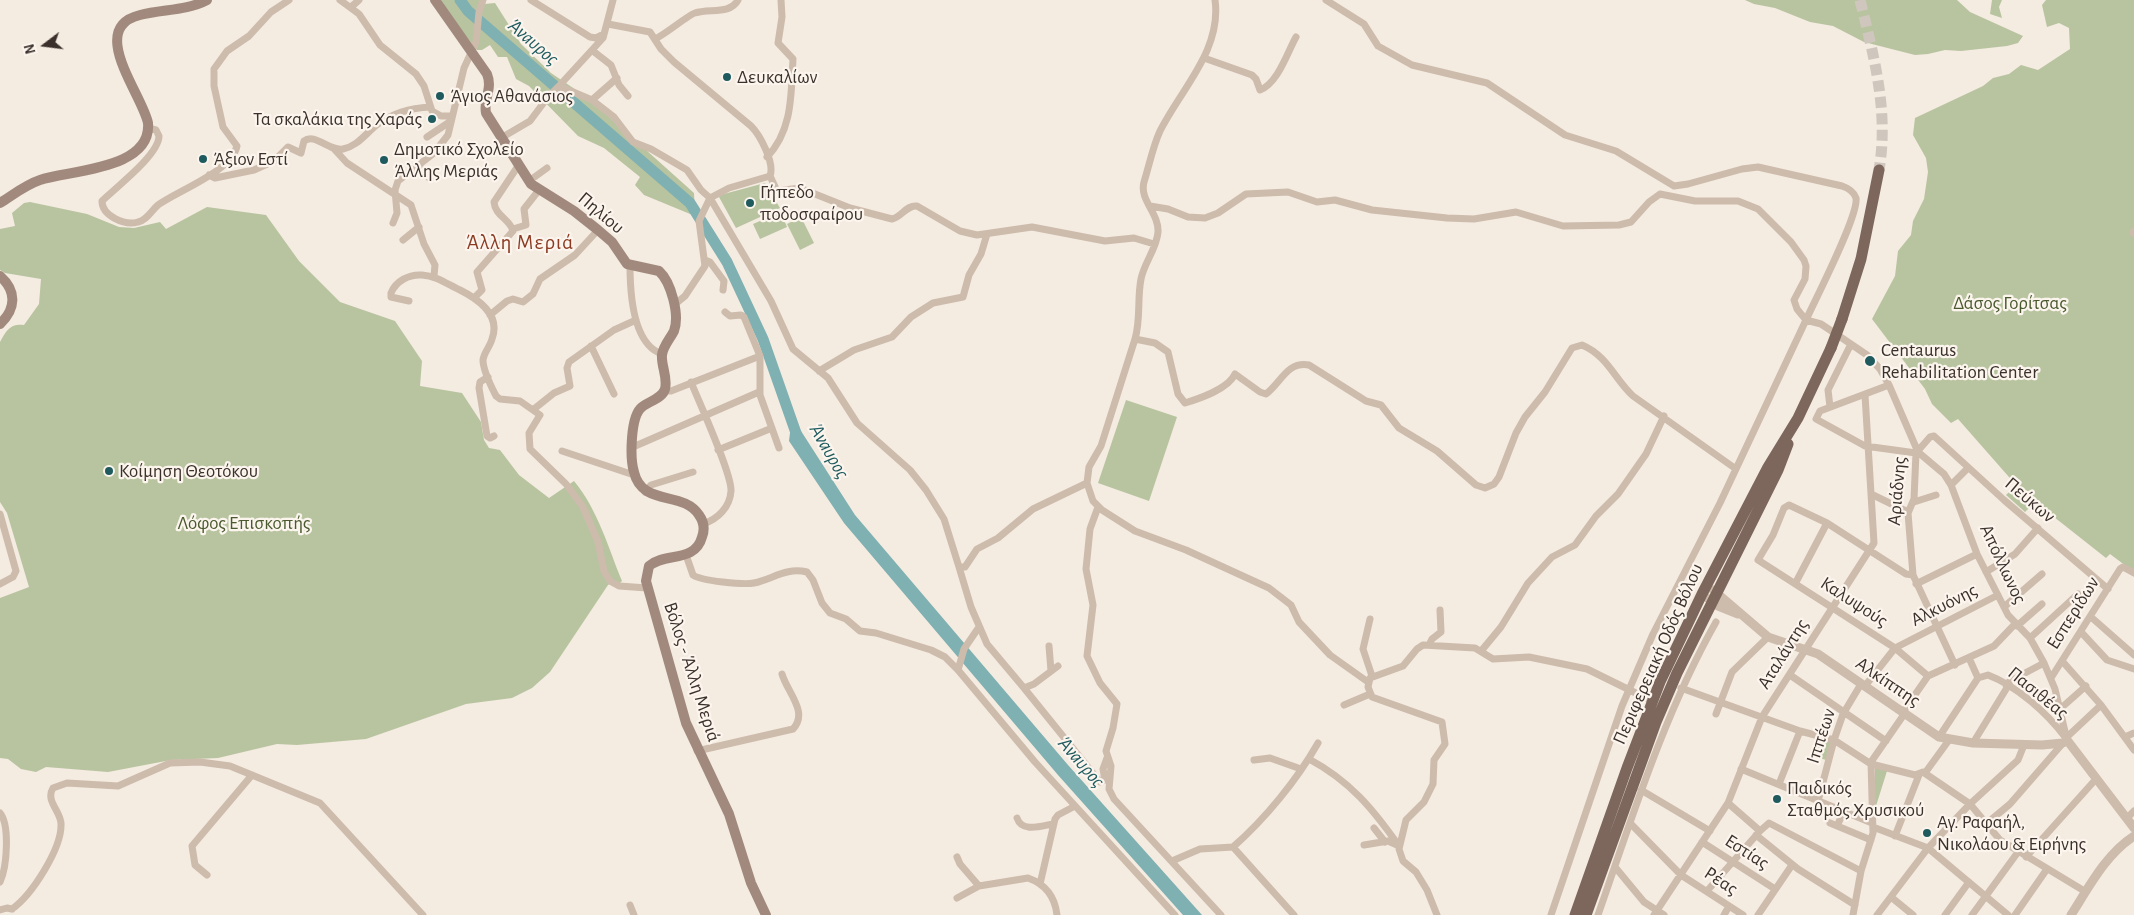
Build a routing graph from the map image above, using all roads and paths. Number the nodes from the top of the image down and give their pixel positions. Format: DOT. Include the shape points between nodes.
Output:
graph roads {
  1 [pos="207,0"];
  2 [pos="289,0"];
  3 [pos="340,0"];
  4 [pos="359,0"];
  5 [pos="435,0"];
  6 [pos="483,0"];
  7 [pos="531,0"];
  8 [pos="613,0"];
  9 [pos="738,0"];
  10 [pos="781,0"];
  11 [pos="1215,0"];
  12 [pos="1326,0"];
  13 [pos="351,7"];
  14 [pos="608,24"];
  15 [pos="606,32"];
  16 [pos="1296,38"];
  17 [pos="655,39"];
  18 [pos="593,51"];
  19 [pos="472,52"];
  20 [pos="1204,58"];
  21 [pos="617,78"];
  22 [pos="559,87"];
  23 [pos="628,96"];
  24 [pos="592,100"];
  25 [pos="430,107"];
  26 [pos="452,118"];
  27 [pos="148,128"];
  28 [pos="427,138"];
  29 [pos="501,138"];
  30 [pos="335,150"];
  31 [pos="767,157"];
  32 [pos="419,166"];
  33 [pos="518,166"];
  34 [pos="547,168"];
  35 [pos="1880,170"];
  36 [pos="210,175"];
  37 [pos="770,176"];
  38 [pos="430,180"];
  39 [pos="529,181"];
  40 [pos="538,190"];
  41 [pos="395,193"];
  42 [pos="710,198"];
  43 [pos="0,204"];
  44 [pos="1150,206"];
  45 [pos="393,223"];
  46 [pos="419,227"];
  47 [pos="513,229"];
  48 [pos="598,230"];
  49 [pos="987,234"];
  50 [pos="403,240"];
  51 [pos="1154,244"];
  52 [pos="706,260"];
  53 [pos="630,265"];
  54 [pos="0,276"];
  55 [pos="434,276"];
  56 [pos="723,290"];
  57 [pos="475,297"];
  58 [pos="409,300"];
  59 [pos="674,305"];
  60 [pos="725,312"];
  61 [pos="490,315"];
  62 [pos="636,320"];
  63 [pos="1806,320"];
  64 [pos="0,324"];
  65 [pos="1135,339"];
  66 [pos="1852,344"];
  67 [pos="591,346"];
  68 [pos="662,354"];
  69 [pos="760,356"];
  70 [pos="819,371"];
  71 [pos="488,377"];
  72 [pos="691,382"];
  73 [pos="1889,385"];
  74 [pos="664,391"];
  75 [pos="759,392"];
  76 [pos="614,394"];
  77 [pos="1865,395"];
  78 [pos="1830,407"];
  79 [pos="534,410"];
  80 [pos="704,415"];
  81 [pos="1664,416"];
  82 [pos="1798,418"];
  83 [pos="772,428"];
  84 [pos="494,436"];
  85 [pos="1932,436"];
  86 [pos="633,446"];
  87 [pos="779,448"];
  88 [pos="1869,448"];
  89 [pos="718,450"];
  90 [pos="562,451"];
  91 [pos="1916,451"];
  92 [pos="1968,468"];
  93 [pos="1736,469"];
  94 [pos="692,472"];
  95 [pos="634,475"];
  96 [pos="1087,483"];
  97 [pos="1951,485"];
  98 [pos="645,492"];
  99 [pos="1872,495"];
  100 [pos="1936,495"];
  101 [pos="1914,502"];
  102 [pos="1098,506"];
  103 [pos="1908,512"];
  104 [pos="0,514"];
  105 [pos="1827,523"];
  106 [pos="703,524"];
  107 [pos="2038,528"];
  108 [pos="1869,550"];
  109 [pos="1977,554"];
  110 [pos="686,555"];
  111 [pos="959,567"];
  112 [pos="1986,572"];
  113 [pos="2134,573"];
  114 [pos="2042,574"];
  115 [pos="1913,575"];
  116 [pos="0,584"];
  117 [pos="1795,584"];
  118 [pos="1916,584"];
  119 [pos="647,588"];
  120 [pos="2108,589"];
  121 [pos="1704,590"];
  122 [pos="2078,594"];
  123 [pos="1998,596"];
  124 [pos="1714,597"];
  125 [pos="2042,604"];
  126 [pos="1832,606"];
  127 [pos="2004,607"];
  128 [pos="1440,610"];
  129 [pos="2091,617"];
  130 [pos="1370,619"];
  131 [pos="1716,622"];
  132 [pos="2016,625"];
  133 [pos="979,627"];
  134 [pos="1936,627"];
  135 [pos="2081,632"];
  136 [pos="1768,637"];
  137 [pos="2030,638"];
  138 [pos="1429,645"];
  139 [pos="1049,646"];
  140 [pos="1805,648"];
  141 [pos="1895,648"];
  142 [pos="1482,650"];
  143 [pos="2134,655"];
  144 [pos="1969,658"];
  145 [pos="2063,662"];
  146 [pos="2044,663"];
  147 [pos="1955,665"];
  148 [pos="959,666"];
  149 [pos="2134,669"];
  150 [pos="782,674"];
  151 [pos="1790,675"];
  152 [pos="1928,676"];
  153 [pos="1978,678"];
  154 [pos="2051,678"];
  155 [pos="1370,679"];
  156 [pos="1863,685"];
  157 [pos="2007,685"];
  158 [pos="2086,686"];
  159 [pos="1024,688"];
  160 [pos="1681,688"];
  161 [pos="1628,691"];
  162 [pos="1370,694"];
  163 [pos="1652,701"];
  164 [pos="1719,702"];
  165 [pos="2101,704"];
  166 [pos="1344,705"];
  167 [pos="2060,709"];
  168 [pos="1904,712"];
  169 [pos="1716,714"];
  170 [pos="1843,714"];
  171 [pos="1762,717"];
  172 [pos="1800,731"];
  173 [pos="2134,732"];
  174 [pos="1939,737"];
  175 [pos="2125,738"];
  176 [pos="1834,740"];
  177 [pos="1949,740"];
  178 [pos="2066,740"];
  179 [pos="1886,742"];
  180 [pos="1318,743"];
  181 [pos="1973,743"];
  182 [pos="2024,745"];
  183 [pos="2134,750"];
  184 [pos="698,751"];
  185 [pos="1107,758"];
  186 [pos="1309,759"];
  187 [pos="1254,760"];
  188 [pos="1871,764"];
  189 [pos="1301,769"];
  190 [pos="1741,769"];
  191 [pos="1922,774"];
  192 [pos="252,775"];
  193 [pos="2096,779"];
  194 [pos="1779,784"];
  195 [pos="1641,790"];
  196 [pos="1818,801"];
  197 [pos="1728,803"];
  198 [pos="1970,804"];
  199 [pos="1076,806"];
  200 [pos="1844,811"];
  201 [pos="2134,811"];
  202 [pos="0,813"];
  203 [pos="1017,818"];
  204 [pos="2127,818"];
  205 [pos="1630,823"];
  206 [pos="1830,823"];
  207 [pos="1053,824"];
  208 [pos="1986,824"];
  209 [pos="1873,825"];
  210 [pos="1837,826"];
  211 [pos="1374,828"];
  212 [pos="2134,828"];
  213 [pos="1710,831"];
  214 [pos="1758,833"];
  215 [pos="1895,836"];
  216 [pos="2134,836"];
  217 [pos="1871,840"];
  218 [pos="1385,842"];
  219 [pos="1702,842"];
  220 [pos="1364,845"];
  221 [pos="1399,846"];
  222 [pos="1233,847"];
  223 [pos="1928,848"];
  224 [pos="2018,852"];
  225 [pos="957,857"];
  226 [pos="2026,857"];
  227 [pos="1172,862"];
  228 [pos="1733,862"];
  229 [pos="1792,865"];
  230 [pos="1615,867"];
  231 [pos="2047,869"];
  232 [pos="1862,871"];
  233 [pos="207,875"];
  234 [pos="1681,875"];
  235 [pos="0,882"];
  236 [pos="1969,882"];
  237 [pos="1040,884"];
  238 [pos="979,886"];
  239 [pos="1775,889"];
  240 [pos="1707,891"];
  241 [pos="2086,892"];
  242 [pos="1986,896"];
  243 [pos="1891,897"];
  244 [pos="957,898"];
  245 [pos="630,905"];
  246 [pos="1855,905"];
  247 [pos="1729,906"];
  248 [pos="0,910"];
  249 [pos="11,912"];
  250 [pos="1656,913"];
  251 [pos="424,915"];
  252 [pos="634,915"];
  253 [pos="766,915"];
  254 [pos="1057,915"];
  255 [pos="1175,915"];
  256 [pos="1221,915"];
  257 [pos="1294,915"];
  258 [pos="1437,915"];
  259 [pos="1551,915"];
  260 [pos="1575,915"];
  261 [pos="1586,915"];
  262 [pos="1598,915"];
  263 [pos="1664,915"];
  264 [pos="1724,915"];
  265 [pos="1743,915"];
  266 [pos="1758,915"];
  267 [pos="1853,915"];
  268 [pos="1877,915"];
  269 [pos="1913,915"];
  270 [pos="1945,915"];
  271 [pos="1972,915"];
  272 [pos="2008,915"];
  273 [pos="2015,915"];
  274 [pos="2070,915"];
  1 -- 27 [label="main road" via="186,8 138,15 119,29 120,58"];
  2 -- 36 [label="street" via="271,12 249,36 227,50 215,66 214,86 222,122 237,148 232,157"];
  3 -- 13 [label="street"];
  4 -- 13 [label="street"];
  5 -- 19 [label="main road, Πηλίου"];
  6 -- 19 [label="street"];
  7 -- 15 [label="street" via="590,37 598,38"];
  8 -- 14 [label="street"];
  9 -- 17 [label="street" via="729,9 693,13"];
  10 -- 31 [label="street" via="778,43 793,58 792,103 779,141"];
  11 -- 20 [label="street" via="1215,23"];
  12 -- 63 [label="street" via="1364,24 1378,46 1412,65 1487,83 1565,135 1616,151 1674,186 1727,172 1758,168 1850,190 1855,198 1855,207"];
  13 -- 25 [label="street" via="375,39 416,74 426,90"];
  14 -- 15 [label="street"];
  14 -- 17 [label="street" via="645,30"];
  15 -- 18 [label="street"];
  16 -- 20 [label="street" via="1274,76 1260,90 1252,74"];
  17 -- 31 [label="street" via="674,62 754,129"];
  18 -- 21 [label="street" via="611,65"];
  18 -- 22 [label="street"];
  19 -- 26 [label="street" via="464,68"];
  19 -- 29 [label="main road, Πηλίου" via="489,78 485,110"];
  20 -- 44 [label="street" via="1158,138 1143,185 1144,196"];
  21 -- 23 [label="street"];
  21 -- 24 [label="street"];
  22 -- 24 [label="street"];
  22 -- 29 [label="street" via="530,122"];
  24 -- 42 [label="street" via="614,117 633,142 687,170"];
  25 -- 26 [label="street" via="438,115"];
  25 -- 30 [label="street" via="398,114 378,124 352,146"];
  26 -- 28 [label="street"];
  26 -- 32 [label="street" via="444,143"];
  27 -- 36 [label="street" via="158,132 158,144 120,187 102,201 103,208 112,217 125,222 140,222 159,204"];
  27 -- 43 [label="main road" via="143,142 122,160 38,181"];
  29 -- 33 [label="main road, Πηλίου"];
  30 -- 36 [label="street" via="308,138 301,153 288,147 274,161 254,170 215,178"];
  30 -- 41 [label="street" via="347,163"];
  31 -- 37 [label="street"];
  32 -- 38 [label="street"];
  32 -- 41 [label="street" via="400,179"];
  33 -- 39 [label="main road, Πηλίου"];
  33 -- 47 [label="street" via="494,202 497,214"];
  34 -- 39 [label="street"];
  35 -- 82 [label="main road, Περιφερειακή Οδός Βόλου, bridge" via="1861,259 1842,319"];
  37 -- 42 [label="street" via="729,188"];
  37 -- 49 [label="street" via="777,191 800,188 850,208 892,219 909,207 917,206 960,231"];
  39 -- 40 [label="main road, Πηλίου"];
  40 -- 47 [label="street" via="523,210 526,225"];
  40 -- 48 [label="main road, Πηλίου"];
  41 -- 45 [label="street" via="397,213"];
  41 -- 46 [label="street" via="411,205"];
  42 -- 52 [label="street" via="699,221"];
  42 -- 70 [label="street" via="771,301 790,345"];
  44 -- 51 [label="street" via="1158,230"];
  44 -- 63 [label="street" via="1201,219 1218,214 1246,194 1288,192 1317,202 1335,200 1386,212 1474,219 1516,212 1552,224 1576,226 1631,222 1660,194 1695,201 1738,201 1764,213 1800,252 1806,272 1802,288 1794,300"];
  46 -- 50 [label="street"];
  46 -- 55 [label="street" via="435,265"];
  47 -- 57 [label="street" via="478,272 482,290"];
  48 -- 53 [label="main road, Πηλίου"];
  48 -- 61 [label="street" via="574,255 540,279 529,298 523,302 506,300"];
  49 -- 51 [label="street" via="1032,227 1105,241 1134,238"];
  49 -- 70 [label="street" via="963,298 932,303 911,317 892,337 854,350"];
  51 -- 65 [label="street" via="1141,277"];
  52 -- 56 [label="street" via="724,281"];
  52 -- 59 [label="street" via="685,296"];
  53 -- 59 [label="main road" via="662,273"];
  53 -- 62 [label="street"];
  54 -- 64 [label="main road" via="10,289 13,300 10,311"];
  55 -- 57 [label="street"];
  55 -- 58 [label="street" via="408,276 392,289 392,298"];
  57 -- 61 [label="street"];
  59 -- 68 [label="main road" via="675,325"];
  60 -- 69 [label="street" via="730,316 744,317"];
  61 -- 71 [label="street" via="493,336 483,361"];
  62 -- 67 [label="street"];
  62 -- 68 [label="street" via="651,347"];
  63 -- 66 [label="street, Απόλλωνος" via="1821,324"];
  63 -- 93 [label="street"];
  65 -- 81 [label="street" via="1165,348 1173,365 1178,394 1185,403 1225,386 1235,374 1266,394 1290,369 1301,364 1309,365 1366,401 1378,403 1399,428 1437,451 1481,488 1491,487 1499,478 1520,426 1576,346 1587,347 1612,367 1626,390"];
  65 -- 96 [label="street" via="1101,446 1089,467"];
  66 -- 73 [label="street, Απόλλωνος" via="1874,362"];
  66 -- 78 [label="street" via="1828,390"];
  67 -- 76 [label="street"];
  67 -- 79 [label="street" via="567,365 570,386 554,393"];
  68 -- 74 [label="main road"];
  69 -- 72 [label="street"];
  69 -- 75 [label="street"];
  70 -- 111 [label="street" via="839,392 858,423 910,470 926,490 944,519"];
  71 -- 79 [label="street" via="498,398 518,401"];
  71 -- 84 [label="street" via="480,382 479,388 487,436"];
  72 -- 74 [label="street"];
  72 -- 80 [label="street"];
  73 -- 77 [label="street"];
  73 -- 91 [label="street, Απόλλωνος"];
  74 -- 86 [label="main road" via="636,414"];
  75 -- 80 [label="street"];
  75 -- 83 [label="street"];
  77 -- 78 [label="street"];
  77 -- 88 [label="street, Αταλάντης"];
  78 -- 88 [label="street" via="1818,412 1816,418 1819,422"];
  79 -- 119 [label="street" via="540,417 529,434 530,449 566,484 583,507 598,542 606,575 617,585"];
  80 -- 86 [label="street"];
  80 -- 89 [label="street"];
  81 -- 93 [label="street"];
  81 -- 142 [label="street" via="1646,454 1618,494 1596,516 1575,545 1552,557 1529,581"];
  82 -- 121 [label="main road, Περιφερειακή Οδός Βόλου" via="1768,467"];
  82 -- 124 [label="main road, Περιφερειακή Οδός Βόλου" via="1778,470"];
  83 -- 87 [label="street"];
  83 -- 89 [label="street"];
  85 -- 91 [label="street, Αριάδνης"];
  85 -- 92 [label="street, Πεύκων"];
  86 -- 95 [label="main road"];
  88 -- 91 [label="street"];
  88 -- 99 [label="street, Αταλάντης"];
  89 -- 106 [label="street" via="731,485 731,496 721,513"];
  90 -- 95 [label="street"];
  91 -- 97 [label="street, Απόλλωνος" via="1944,474"];
  91 -- 101 [label="street, Αριάδνης"];
  92 -- 97 [label="street"];
  92 -- 107 [label="street, Πεύκων"];
  93 -- 161 [label="street"];
  94 -- 98 [label="street" via="651,485"];
  95 -- 98 [label="main road"];
  96 -- 102 [label="street"];
  96 -- 111 [label="street" via="1033,509 998,538 977,549 964,568"];
  97 -- 109 [label="street, Απόλλωνος"];
  98 -- 106 [label="main road" via="688,506 698,514"];
  99 -- 103 [label="street"];
  99 -- 108 [label="street, Αταλάντης" via="1875,539"];
  100 -- 101 [label="street"];
  101 -- 103 [label="street, Αριάδνης"];
  102 -- 155 [label="street" via="1135,531 1269,588 1291,605 1299,622 1330,654"];
  102 -- 185 [label="street" via="1090,529 1086,569 1093,605 1087,653 1100,683 1117,704 1106,748"];
  103 -- 115 [label="street, Αριάδνης"];
  104 -- 116 [label="street" via="16,571"];
  105 -- 108 [label="street"];
  105 -- 117 [label="street"];
  105 -- 117 [label="street, Καλυψούς" via="1787,505 1758,562"];
  106 -- 110 [label="main road" via="701,542"];
  107 -- 112 [label="street" via="2015,554"];
  107 -- 120 [label="street, Πεύκων"];
  108 -- 115 [label="street" via="1906,574"];
  108 -- 126 [label="street, Αταλάντης"];
  109 -- 112 [label="street, Απόλλωνος"];
  109 -- 118 [label="street"];
  110 -- 119 [label="main road, Βόλος - Άλλη Μεριά" via="649,566 645,576"];
  110 -- 148 [label="street" via="693,575 702,579 753,584 786,572 807,572 830,613 846,619 860,631 876,632 930,650"];
  111 -- 133 [label="street"];
  112 -- 123 [label="street, Απόλλωνος"];
  113 -- 120 [label="street, Εσπερίδων" via="2123,567"];
  114 -- 127 [label="street"];
  115 -- 118 [label="street, Αριάδνης"];
  117 -- 126 [label="street, Καλυψούς"];
  118 -- 134 [label="street, Αριάδνης"];
  119 -- 184 [label="main road, Βόλος - Άλλη Μεριά" via="682,712"];
  120 -- 129 [label="street, Εσπερίδων"];
  121 -- 124 [label="street, Αλκίππης"];
  121 -- 163 [label="main road, Περιφερειακή Οδός Βόλου"];
  122 -- 137 [label="street"];
  123 -- 127 [label="street, Απόλλωνος"];
  123 -- 134 [label="street, Αλκυόνης"];
  124 -- 136 [label="street, Αλκίππης"];
  124 -- 261 [label="main road, Περιφερειακή Οδός Βόλου" via="1656,722"];
  125 -- 132 [label="street"];
  126 -- 140 [label="street, Αταλάντης"];
  126 -- 141 [label="street, Καλυψούς"];
  127 -- 132 [label="street, Απόλλωνος"];
  128 -- 138 [label="street" via="1441,632"];
  129 -- 135 [label="street, Εσπερίδων"];
  129 -- 143 [label="street"];
  130 -- 155 [label="street" via="1363,649"];
  131 -- 160 [label="street"];
  132 -- 137 [label="street, Απόλλωνος"];
  132 -- 144 [label="street" via="1994,646"];
  133 -- 148 [label="street" via="970,639"];
  133 -- 159 [label="street" via="989,648"];
  134 -- 141 [label="street, Αλκυόνης"];
  134 -- 147 [label="street, Αριάδνης"];
  135 -- 145 [label="street, Εσπερίδων"];
  135 -- 149 [label="street" via="2107,660"];
  136 -- 140 [label="street, Αλκίππης"];
  136 -- 164 [label="street" via="1735,667"];
  137 -- 146 [label="street, Απόλλωνος"];
  138 -- 142 [label="street"];
  138 -- 155 [label="street" via="1417,648 1403,666"];
  139 -- 159 [label="street" via="1055,668"];
  140 -- 151 [label="street, Αταλάντης"];
  140 -- 156 [label="street, Αλκίππης"];
  141 -- 152 [label="street, Καλυψούς"];
  141 -- 156 [label="street, Αλκυόνης"];
  142 -- 161 [label="street" via="1494,659 1529,657 1588,669"];
  144 -- 147 [label="street"];
  144 -- 153 [label="street, Πασιθέας"];
  145 -- 154 [label="street, Εσπερίδων"];
  145 -- 158 [label="street"];
  146 -- 154 [label="street, Απόλλωνος"];
  146 -- 157 [label="street, Εσπερίδων"];
  147 -- 152 [label="street"];
  148 -- 199 [label="street"];
  150 -- 184 [label="street" via="799,714 799,721 793,729"];
  151 -- 170 [label="street"];
  151 -- 171 [label="street, Αταλάντης"];
  152 -- 168 [label="street"];
  153 -- 157 [label="street, Πασιθέας" via="1988,675"];
  153 -- 174 [label="street"];
  154 -- 167 [label="street, Απόλλωνος"];
  155 -- 162 [label="street"];
  156 -- 168 [label="street, Αλκίππης"];
  156 -- 170 [label="street, Ιππέων"];
  157 -- 178 [label="street, Πασιθέας" via="2058,728"];
  157 -- 181 [label="street, Εσπερίδων"];
  158 -- 165 [label="street"];
  158 -- 167 [label="street"];
  159 -- 185 [label="street" via="1087,769 1102,783"];
  160 -- 164 [label="street"];
  160 -- 195 [label="street"];
  161 -- 163 [label="street"];
  161 -- 259 [label="street"];
  162 -- 166 [label="street"];
  162 -- 221 [label="street" via="1443,725 1445,744 1434,760 1432,786 1422,804 1407,818"];
  163 -- 260 [label="main road, Περιφερειακή Οδός Βόλου"];
  164 -- 169 [label="street"];
  164 -- 171 [label="street"];
  165 -- 175 [label="street"];
  165 -- 178 [label="street"];
  167 -- 178 [label="street, Απόλλωνος"];
  168 -- 174 [label="street, Αλκίππης"];
  168 -- 179 [label="street"];
  170 -- 176 [label="street, Ιππέων"];
  170 -- 179 [label="street"];
  171 -- 172 [label="street"];
  171 -- 190 [label="street, Αταλάντης"];
  172 -- 176 [label="street"];
  172 -- 194 [label="street"];
  173 -- 175 [label="street"];
  174 -- 177 [label="street, Αλκίππης"];
  175 -- 183 [label="street"];
  176 -- 188 [label="street"];
  176 -- 196 [label="street, Ιππέων"];
  177 -- 181 [label="street, Αλκίππης"];
  177 -- 191 [label="street"];
  178 -- 182 [label="street, Αλκίππης"];
  178 -- 193 [label="street, Απόλλωνος"];
  178 -- 208 [label="street" via="2010,804"];
  179 -- 188 [label="street"];
  180 -- 186 [label="street"];
  181 -- 182 [label="street, Αλκίππης"];
  182 -- 198 [label="street" via="2014,764"];
  184 -- 253 [label="main road, Βόλος - Άλλη Μεριά" via="729,814 751,883"];
  185 -- 227 [label="street" via="1111,766 1109,784 1113,797"];
  186 -- 189 [label="street"];
  186 -- 221 [label="street" via="1331,772 1368,804"];
  187 -- 189 [label="street" via="1270,758"];
  188 -- 191 [label="street"];
  188 -- 209 [label="street"];
  189 -- 222 [label="street" via="1258,823"];
  190 -- 194 [label="street"];
  190 -- 197 [label="street, Αταλάντης"];
  191 -- 198 [label="street"];
  191 -- 215 [label="street"];
  192 -- 233 [label="street" via="192,846 195,865"];
  192 -- 249 [label="street" via="218,763 175,763 118,786 67,783 55,786 50,797 61,822 59,836 37,884"];
  192 -- 251 [label="street" via="324,806"];
  193 -- 204 [label="street, Απόλλωνος"];
  193 -- 226 [label="street"];
  194 -- 196 [label="street"];
  195 -- 205 [label="street"];
  195 -- 213 [label="street"];
  196 -- 200 [label="street"];
  197 -- 213 [label="street, Αταλάντης"];
  197 -- 214 [label="street"];
  198 -- 208 [label="street"];
  198 -- 223 [label="street"];
  199 -- 207 [label="street" via="1058,815"];
  199 -- 255 [label="street"];
  200 -- 209 [label="street"];
  200 -- 210 [label="street"];
  201 -- 204 [label="street"];
  202 -- 235 [label="street" via="6,829"];
  203 -- 207 [label="street" via="1026,828"];
  204 -- 212 [label="street, Απόλλωνος"];
  205 -- 230 [label="street"];
  205 -- 234 [label="street, Ρέας"];
  206 -- 210 [label="street"];
  207 -- 237 [label="street"];
  208 -- 224 [label="street" via="2000,840"];
  209 -- 215 [label="street"];
  209 -- 217 [label="street"];
  210 -- 217 [label="street"];
  211 -- 218 [label="street"];
  213 -- 219 [label="street, Αταλάντης"];
  214 -- 228 [label="street"];
  214 -- 229 [label="street"];
  214 -- 232 [label="street" via="1771,823"];
  215 -- 223 [label="street"];
  216 -- 241 [label="street" via="2111,856"];
  217 -- 232 [label="street"];
  218 -- 220 [label="street"];
  218 -- 221 [label="street"];
  219 -- 228 [label="street, Εστίας"];
  219 -- 234 [label="street, Αταλάντης"];
  221 -- 258 [label="street" via="1402,859 1416,872"];
  222 -- 227 [label="street" via="1200,849"];
  222 -- 257 [label="street"];
  223 -- 236 [label="street"];
  223 -- 243 [label="street"];
  224 -- 226 [label="street"];
  224 -- 242 [label="street"];
  225 -- 238 [label="street"];
  226 -- 231 [label="street"];
  227 -- 256 [label="street"];
  228 -- 239 [label="street, Εστίας"];
  228 -- 240 [label="street"];
  229 -- 239 [label="street"];
  229 -- 246 [label="street"];
  230 -- 250 [label="street"];
  230 -- 262 [label="street"];
  231 -- 241 [label="street"];
  231 -- 273 [label="street"];
  232 -- 246 [label="street"];
  234 -- 240 [label="street, Ρέας"];
  234 -- 250 [label="street, Αταλάντης"];
  236 -- 242 [label="street"];
  236 -- 270 [label="street"];
  237 -- 238 [label="street" via="1026,877"];
  237 -- 254 [label="street" via="1053,898"];
  238 -- 244 [label="street"];
  239 -- 266 [label="street"];
  240 -- 247 [label="street, Ρέας"];
  241 -- 274 [label="street"];
  242 -- 271 [label="street"];
  242 -- 272 [label="street"];
  243 -- 268 [label="street"];
  243 -- 269 [label="street"];
  245 -- 252 [label="street"];
  246 -- 267 [label="street"];
  247 -- 264 [label="street"];
  247 -- 265 [label="street, Ρέας"];
  248 -- 249 [label="street"];
  250 -- 263 [label="street"];
}
